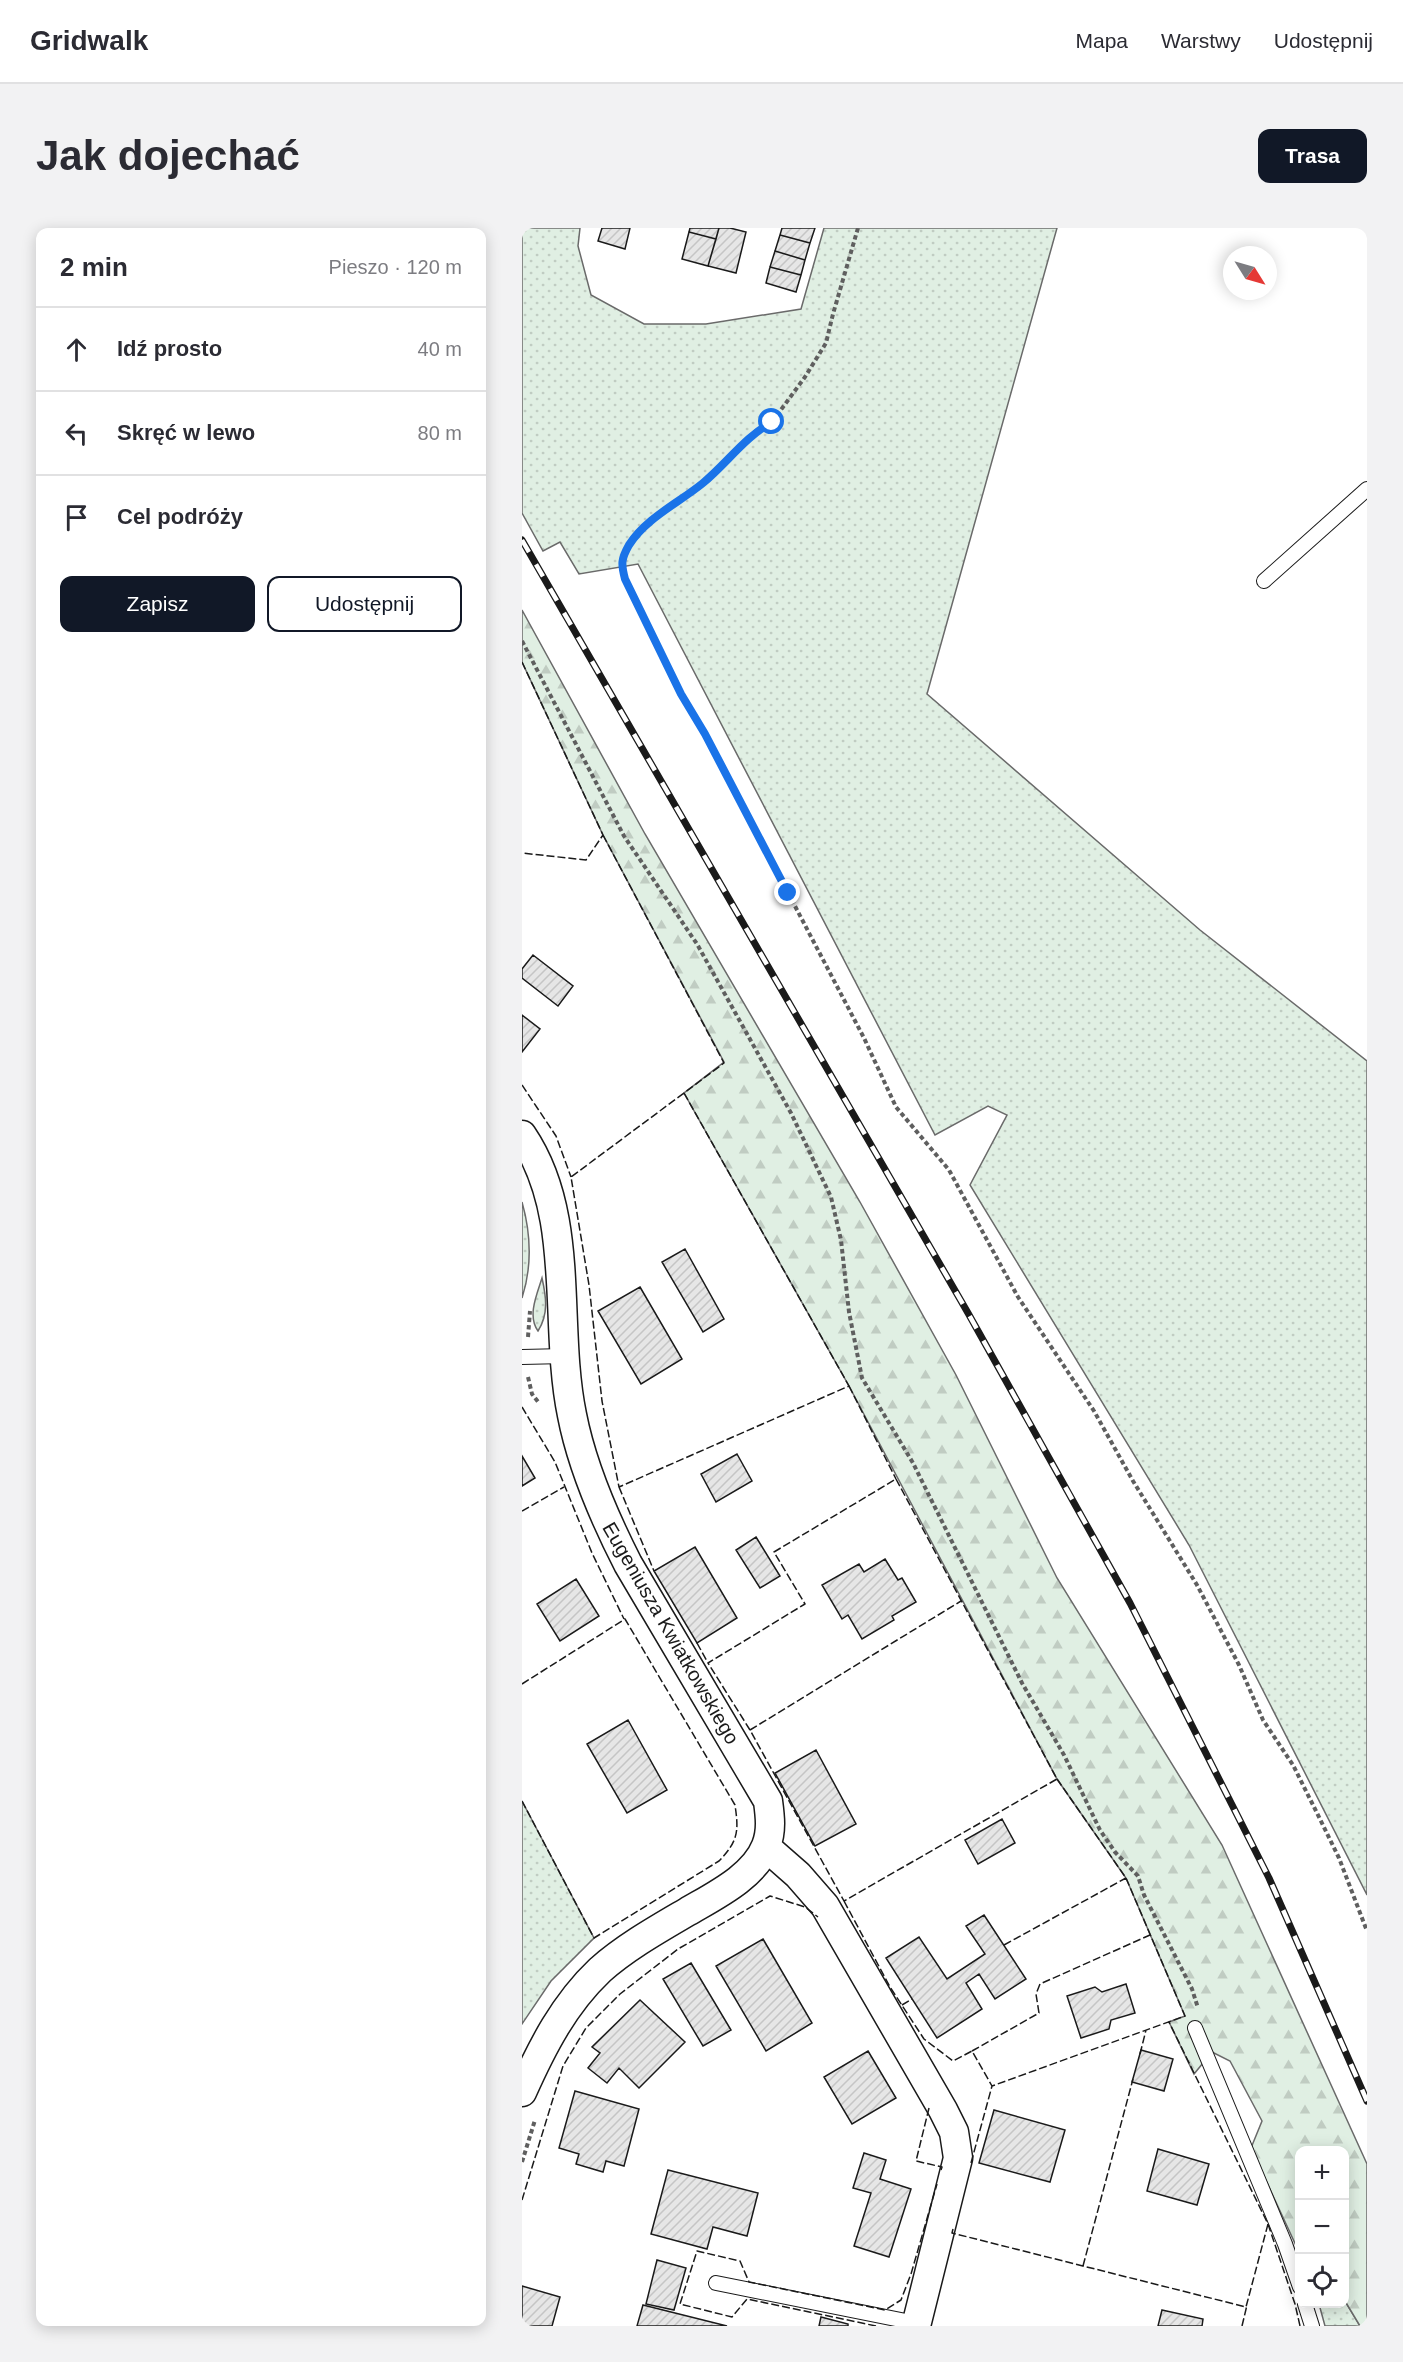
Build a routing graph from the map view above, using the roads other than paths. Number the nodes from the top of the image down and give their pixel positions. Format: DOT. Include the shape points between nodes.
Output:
graph roads {
  1 [pos="1367,489"];
  2 [pos="1264,581"];
  3 [pos="522,1135"];
  4 [pos="565,1356"];
  5 [pos="525,1357"];
  6 [pos="766,1847"];
  7 [pos="1195,2028"];
  8 [pos="522,2092"];
  9 [pos="1295,2275"];
  10 [pos="716,2283"];
  11 [pos="1306,2308"];
  12 [pos="916,2325"];
  13 [pos="1312,2326"];
  1 -- 2 [label="lane"];
  3 -- 4 [label="street, Eugeniusza Kwiatkowskiego" via="543,1176 552,1205"];
  4 -- 5 [label="lane"];
  4 -- 6 [label="street, Eugeniusza Kwiatkowskiego" via="572,1415 608,1524 768,1801 771,1827"];
  6 -- 8 [label="street" via="738,1881 650,1934 601,1970 550,2031"];
  6 -- 12 [label="street" via="825,1906 954,2132 958,2158"];
  7 -- 9 [label="lane"];
  10 -- 12 [label="lane"];
  11 -- 13 [label="lane"];
}
